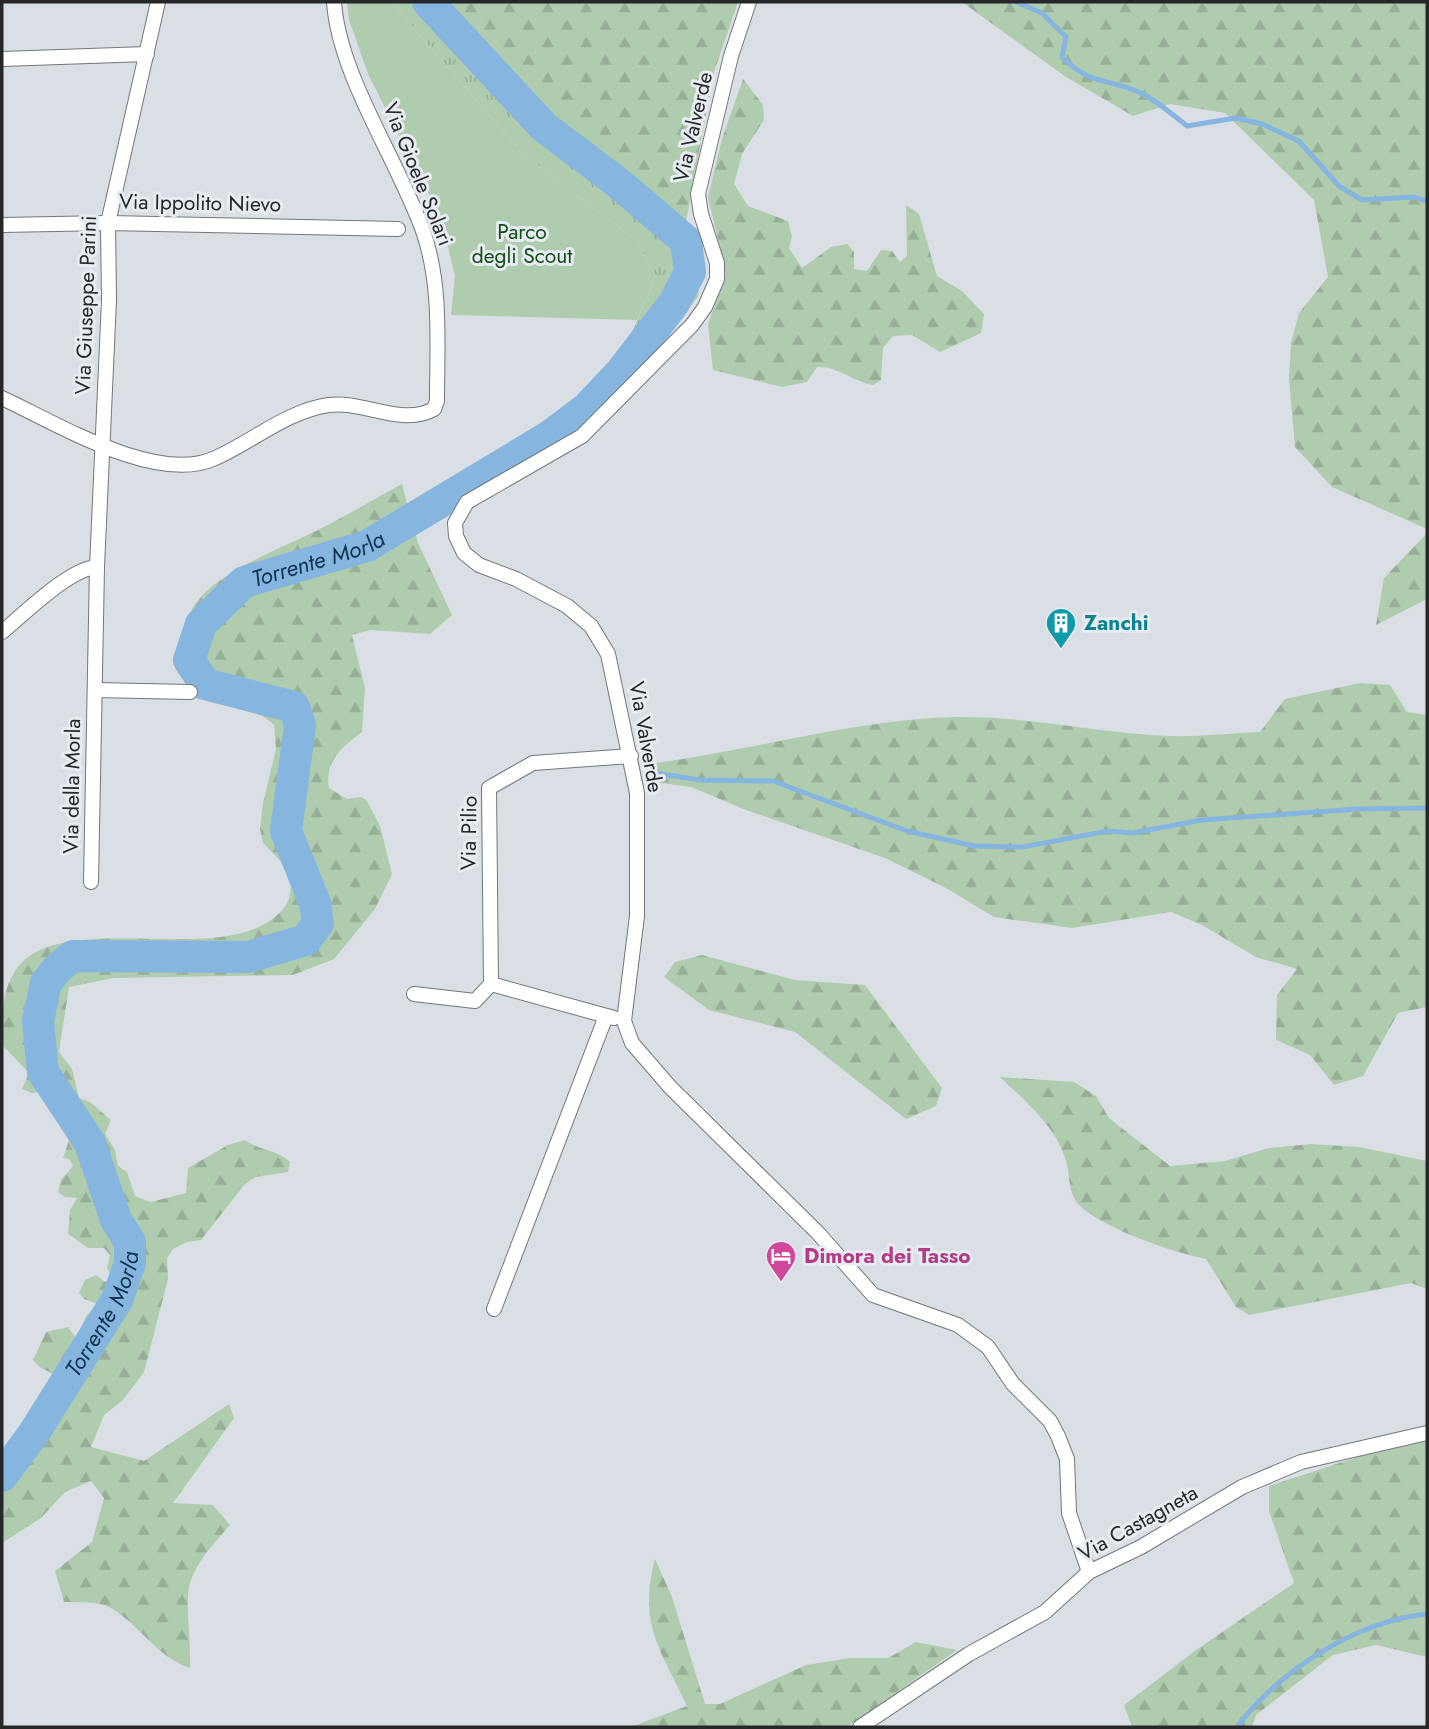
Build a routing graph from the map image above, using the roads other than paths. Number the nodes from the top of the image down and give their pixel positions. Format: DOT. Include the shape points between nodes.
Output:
graph roads {
  1 [pos="158,2"];
  2 [pos="334,2"];
  3 [pos="749,2"];
  4 [pos="147,54"];
  5 [pos="2,59"];
  6 [pos="108,223"];
  7 [pos="2,225"];
  8 [pos="398,229"];
  9 [pos="2,398"];
  10 [pos="101,447"];
  11 [pos="97,567"];
  12 [pos="2,632"];
  13 [pos="95,690"];
  14 [pos="190,692"];
  15 [pos="631,756"];
  16 [pos="91,882"];
  17 [pos="491,984"];
  18 [pos="414,993"];
  19 [pos="606,1016"];
  20 [pos="624,1021"];
  21 [pos="494,1309"];
  22 [pos="1427,1433"];
  23 [pos="1089,1572"];
  24 [pos="860,1727"];
  1 -- 4 [label="street, Via Giuseppe Parini"];
  2 -- 10 [label="street, Via Gioele Solari" via="335,22 353,74 423,230 431,260 438,325 434,409 415,415 329,405 284,421 210,461 186,464"];
  3 -- 15 [label="street, Via Valverde" via="731,56 698,194 717,263 717,279 705,307 646,374 582,436 467,502 455,523 464,553 479,565 567,606 591,626 608,654"];
  4 -- 5 [label="street"];
  4 -- 6 [label="street, Via Giuseppe Parini"];
  6 -- 7 [label="street, Via Ippolito Nievo"];
  6 -- 8 [label="street, Via Ippolito Nievo"];
  6 -- 10 [label="street, Via Giuseppe Parini"];
  9 -- 10 [label="street"];
  10 -- 11 [label="street, Via della Morla"];
  11 -- 12 [label="street" via="70,579"];
  11 -- 13 [label="street, Via della Morla"];
  13 -- 14 [label="street, Via della Morla"];
  13 -- 16 [label="street, Via della Morla"];
  15 -- 17 [label="street, Via Pilio" via="533,763 489,788"];
  15 -- 20 [label="street, Via Valverde" via="637,793 637,916"];
  17 -- 18 [label="street" via="475,1001"];
  17 -- 19 [label="street"];
  19 -- 20 [label="street"];
  19 -- 21 [label="street"];
  20 -- 23 [label="street" via="632,1043 670,1087 818,1233 873,1295 958,1325 988,1347 1058,1436 1067,1459 1069,1513"];
  22 -- 23 [label="street, Via Castagneta" via="1275,1471"];
  23 -- 24 [label="street, Via Castagneta" via="1045,1612 958,1661"];
}
